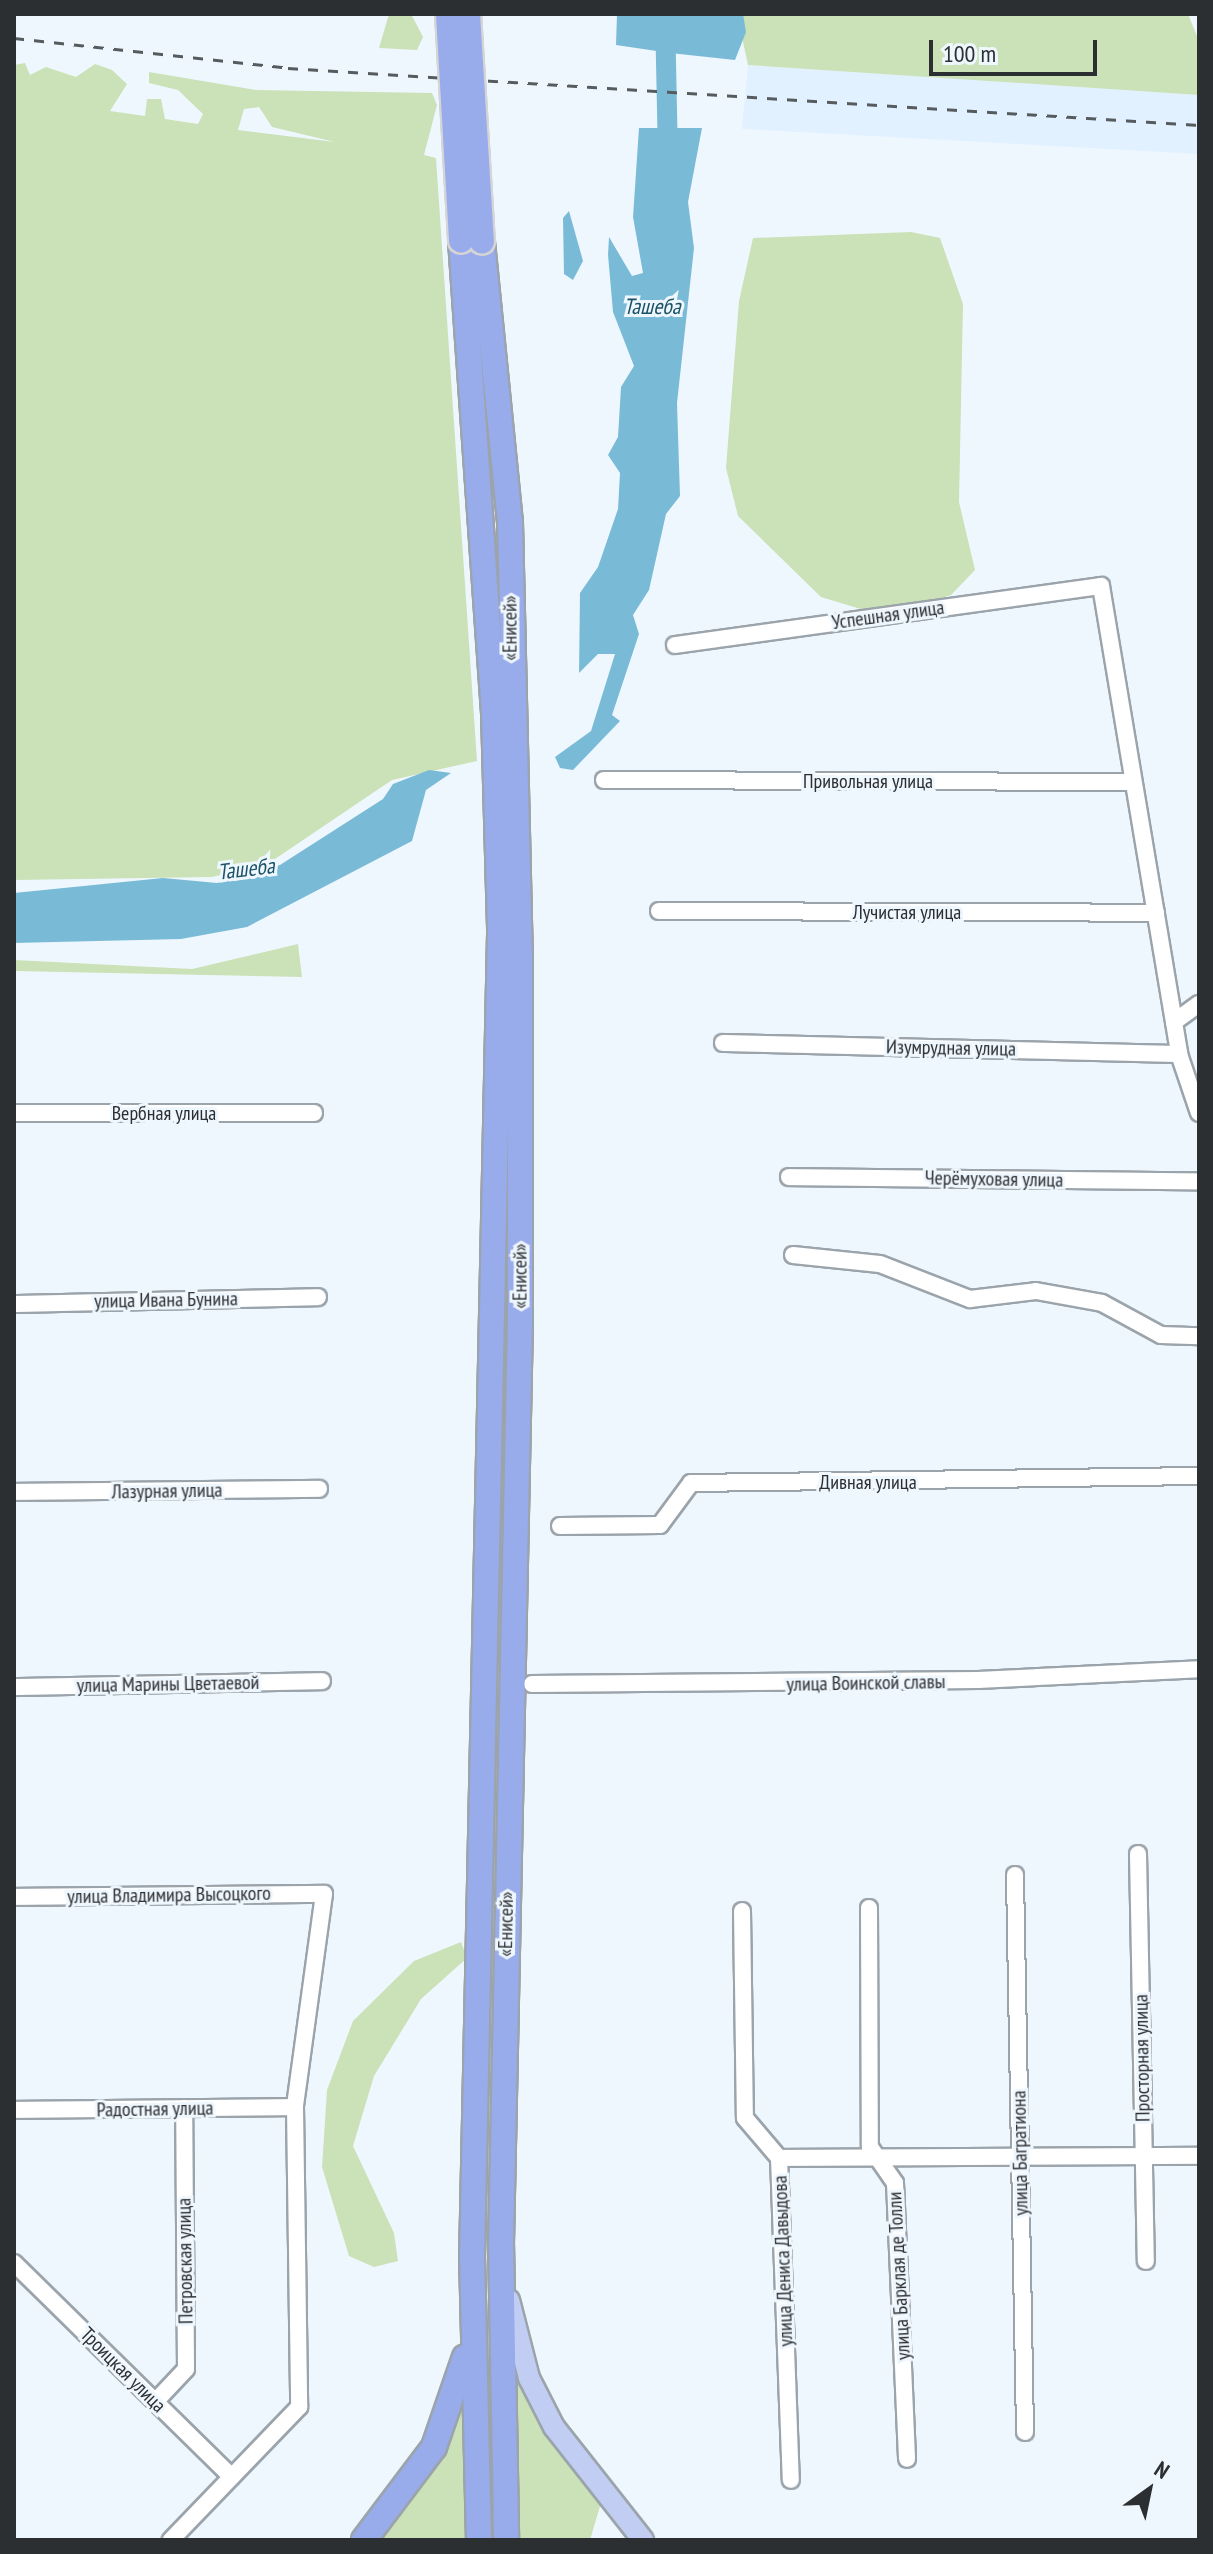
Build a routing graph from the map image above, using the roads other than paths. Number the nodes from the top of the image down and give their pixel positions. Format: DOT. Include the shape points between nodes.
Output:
graph roads {
  1 [pos="448,14"];
  2 [pos="468,14"];
  3 [pos="471,242"];
  4 [pos="675,645"];
  5 [pos="604,780"];
  6 [pos="1132,782"];
  7 [pos="659,911"];
  8 [pos="1156,913"];
  9 [pos="1199,1004"];
  10 [pos="1174,1022"];
  11 [pos="723,1043"];
  12 [pos="1179,1054"];
  13 [pos="14,1113"];
  14 [pos="314,1113"];
  15 [pos="1199,1113"];
  16 [pos="789,1177"];
  17 [pos="1199,1181"];
  18 [pos="793,1255"];
  19 [pos="318,1297"];
  20 [pos="14,1304"];
  21 [pos="1199,1336"];
  22 [pos="1199,1476"];
  23 [pos="319,1489"];
  24 [pos="14,1492"];
  25 [pos="560,1526"];
  26 [pos="1199,1669"];
  27 [pos="322,1681"];
  28 [pos="532,1684"];
  29 [pos="14,1687"];
  30 [pos="1138,1854"];
  31 [pos="1015,1875"];
  32 [pos="14,1897"];
  33 [pos="869,1908"];
  34 [pos="742,1911"];
  35 [pos="295,2107"];
  36 [pos="184,2108"];
  37 [pos="14,2110"];
  38 [pos="1199,2156"];
  39 [pos="1143,2157"];
  40 [pos="779,2158"];
  41 [pos="1021,2158"];
  42 [pos="878,2159"];
  43 [pos="501,2241"];
  44 [pos="472,2255"];
  45 [pos="1146,2261"];
  46 [pos="14,2263"];
  47 [pos="155,2402"];
  48 [pos="1025,2432"];
  49 [pos="907,2459"];
  50 [pos="232,2477"];
  51 [pos="791,2480"];
  52 [pos="171,2540"];
  53 [pos="364,2540"];
  54 [pos="479,2540"];
  55 [pos="506,2540"];
  56 [pos="643,2540"];
  1 -- 3 [label="highway, «Енисей», bridge"];
  2 -- 3 [label="highway, «Енисей», bridge"];
  3 -- 43 [label="highway, «Енисей»" via="510,522 520,951 520,1322"];
  3 -- 44 [label="highway, «Енисей»" via="500,934"];
  4 -- 6 [label="street, Успешная улица" via="1101,586"];
  5 -- 6 [label="street, Привольная улица"];
  6 -- 8 [label="street"];
  7 -- 8 [label="street, Лучистая улица"];
  8 -- 10 [label="street"];
  9 -- 10 [label="street"];
  10 -- 12 [label="street"];
  11 -- 12 [label="street, Изумрудная улица"];
  12 -- 15 [label="street"];
  13 -- 14 [label="street, Вербная улица"];
  16 -- 17 [label="street, Черёмуховая улица"];
  18 -- 21 [label="street" via="880,1264 970,1299 1036,1291 1102,1303 1161,1335"];
  19 -- 20 [label="street, улица Ивана Бунина"];
  22 -- 25 [label="street, Дивная улица" via="691,1483 660,1525"];
  23 -- 24 [label="street, Лазурная улица"];
  26 -- 28 [label="street, улица Воинской славы" via="962,1681"];
  27 -- 29 [label="street, улица Марины Цветаевой"];
  30 -- 39 [label="street, Просторная улица"];
  31 -- 41 [label="street, улица Багратиона"];
  32 -- 35 [label="street, улица Владимира Высоцкого" via="324,1894"];
  33 -- 42 [label="street, улица Барклая де Толли" via="870,2147"];
  34 -- 40 [label="street, улица Дениса Давыдова" via="745,2118"];
  35 -- 36 [label="street, Радостная улица"];
  35 -- 50 [label="street" via="299,2407"];
  36 -- 37 [label="street, Радостная улица"];
  36 -- 47 [label="street, Петровская улица" via="186,2369"];
  38 -- 39 [label="street"];
  39 -- 41 [label="street"];
  39 -- 45 [label="street, Просторная улица"];
  40 -- 42 [label="street"];
  40 -- 51 [label="street, улица Дениса Давыдова"];
  41 -- 42 [label="street"];
  41 -- 48 [label="street, улица Багратиона"];
  42 -- 49 [label="street, улица Барклая де Толли" via="895,2183"];
  43 -- 55 [label="highway, «Енисей»"];
  43 -- 56 [label="main road" via="529,2378 593,2485"];
  44 -- 53 [label="highway" via="464,2371 454,2405 434,2447"];
  44 -- 54 [label="highway, «Енисей»"];
  46 -- 47 [label="street, Троицкая улица"];
  47 -- 50 [label="street, Троицкая улица"];
  50 -- 52 [label="street"];
}
